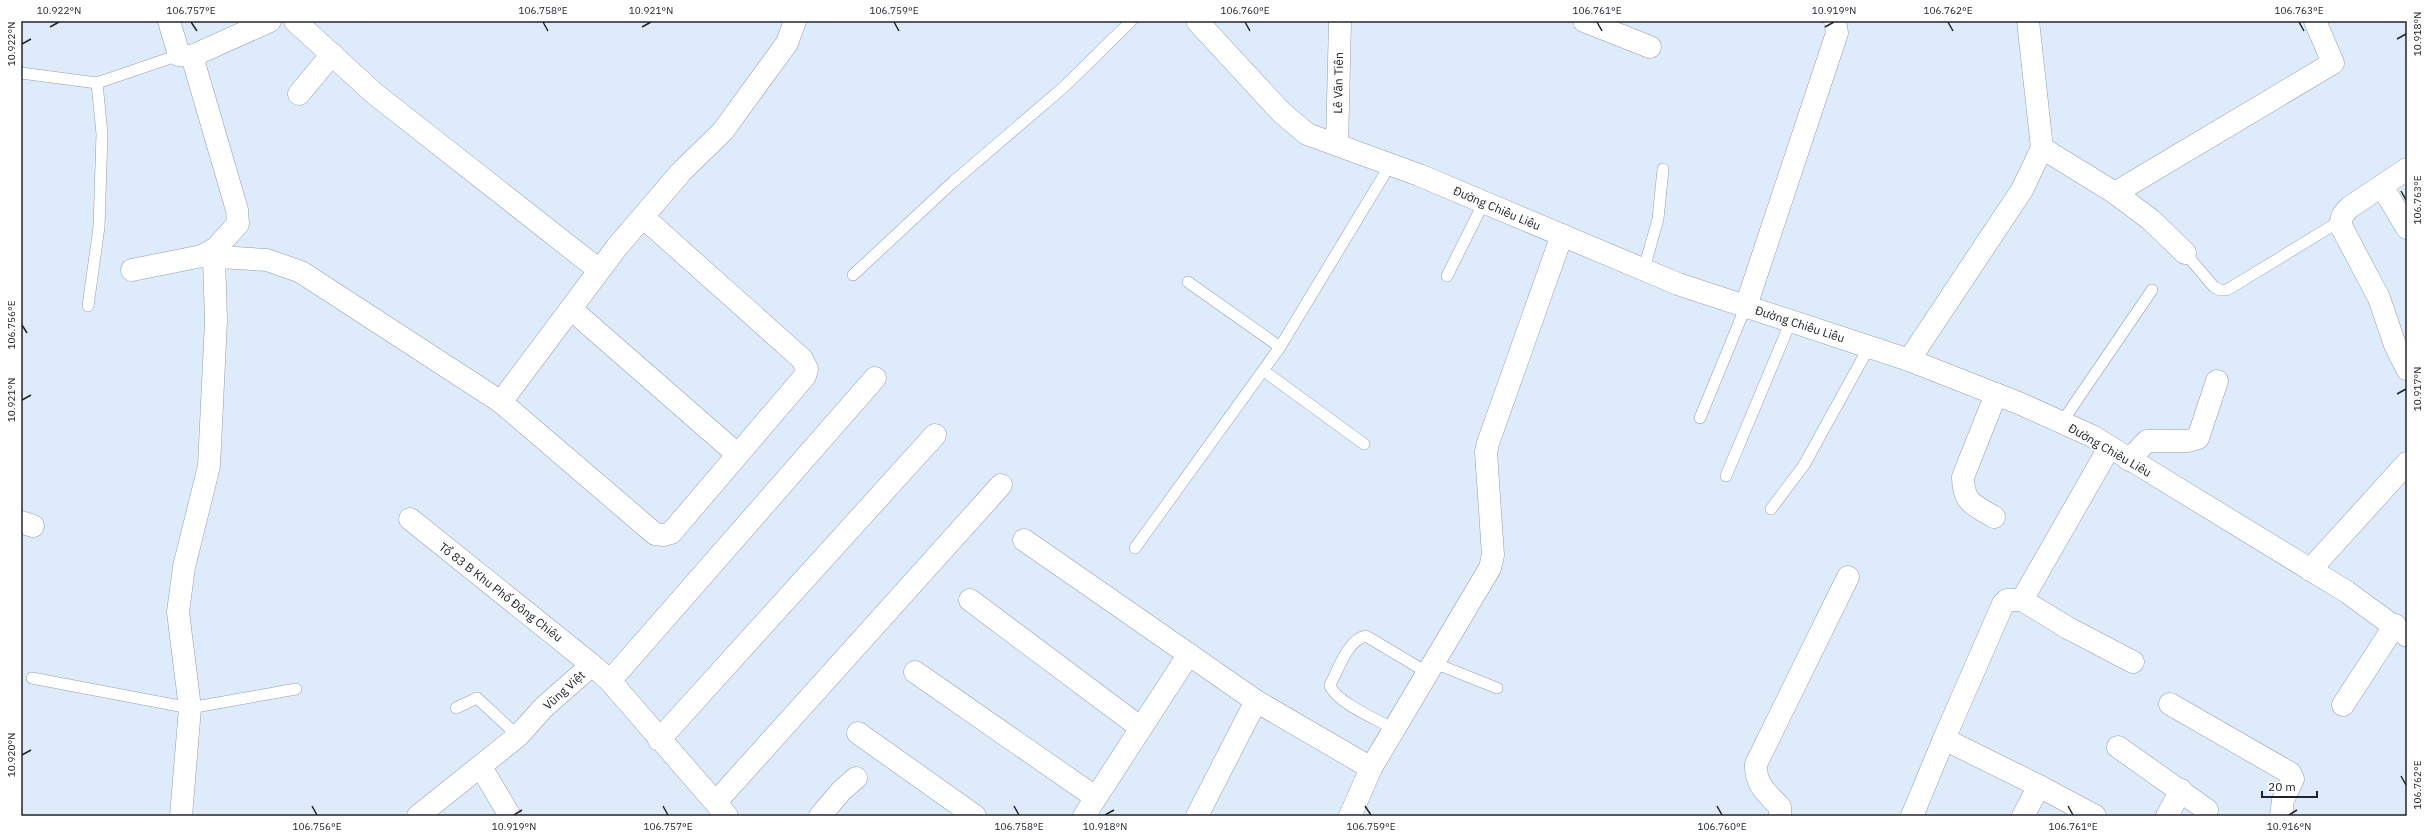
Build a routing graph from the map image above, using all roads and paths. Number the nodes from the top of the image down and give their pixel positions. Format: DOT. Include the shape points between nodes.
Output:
graph roads {
  1 [pos="169,21"];
  2 [pos="270,21"];
  3 [pos="295,21"];
  4 [pos="795,21"];
  5 [pos="1131,21"];
  6 [pos="1196,21"];
  7 [pos="1340,21"];
  8 [pos="1584,21"];
  9 [pos="1835,21"];
  10 [pos="2028,21"];
  11 [pos="2315,21"];
  12 [pos="1618,27"];
  13 [pos="1650,47"];
  14 [pos="332,54"];
  15 [pos="186,56"];
  16 [pos="21,73"];
  17 [pos="97,83"];
  18 [pos="299,94"];
  19 [pos="1337,145"];
  20 [pos="2042,148"];
  21 [pos="1390,165"];
  22 [pos="1662,169"];
  23 [pos="2407,170"];
  24 [pos="2382,186"];
  25 [pos="2115,193"];
  26 [pos="1484,202"];
  27 [pos="643,217"];
  28 [pos="2340,221"];
  29 [pos="2407,228"];
  30 [pos="1562,235"];
  31 [pos="2185,253"];
  32 [pos="208,256"];
  33 [pos="1644,269"];
  34 [pos="132,270"];
  35 [pos="599,270"];
  36 [pos="853,275"];
  37 [pos="1447,276"];
  38 [pos="1188,282"];
  39 [pos="2152,290"];
  40 [pos="88,306"];
  41 [pos="1746,306"];
  42 [pos="571,308"];
  43 [pos="1791,321"];
  44 [pos="1280,347"];
  45 [pos="1869,347"];
  46 [pos="1909,360"];
  47 [pos="2407,369"];
  48 [pos="1264,371"];
  49 [pos="875,378"];
  50 [pos="2217,381"];
  51 [pos="1996,394"];
  52 [pos="501,402"];
  53 [pos="1700,418"];
  54 [pos="2062,422"];
  55 [pos="935,435"];
  56 [pos="1364,444"];
  57 [pos="2110,448"];
  58 [pos="737,454"];
  59 [pos="2129,460"];
  60 [pos="2407,463"];
  61 [pos="1726,476"];
  62 [pos="1000,485"];
  63 [pos="1771,509"];
  64 [pos="1994,517"];
  65 [pos="410,519"];
  66 [pos="1024,540"];
  67 [pos="1135,548"];
  68 [pos="2310,570"];
  69 [pos="1848,577"];
  70 [pos="970,600"];
  71 [pos="2022,600"];
  72 [pos="2401,630"];
  73 [pos="1188,654"];
  74 [pos="2133,662"];
  75 [pos="592,665"];
  76 [pos="1431,668"];
  77 [pos="915,672"];
  78 [pos="32,678"];
  79 [pos="610,681"];
  80 [pos="1497,688"];
  81 [pos="296,689"];
  82 [pos="1256,701"];
  83 [pos="2170,704"];
  84 [pos="2343,705"];
  85 [pos="190,708"];
  86 [pos="456,708"];
  87 [pos="1141,728"];
  88 [pos="1394,729"];
  89 [pos="858,733"];
  90 [pos="518,736"];
  91 [pos="1944,739"];
  92 [pos="659,740"];
  93 [pos="2118,747"];
  94 [pos="481,767"];
  95 [pos="1371,768"];
  96 [pos="856,778"];
  97 [pos="2039,786"];
  98 [pos="2181,790"];
  99 [pos="1094,797"];
  100 [pos="722,809"];
  101 [pos="2207,810"];
  102 [pos="181,816"];
  103 [pos="418,816"];
  104 [pos="510,816"];
  105 [pos="820,816"];
  106 [pos="975,816"];
  107 [pos="1084,816"];
  108 [pos="1197,816"];
  109 [pos="1350,816"];
  110 [pos="1780,816"];
  111 [pos="1912,816"];
  112 [pos="2023,816"];
  113 [pos="2095,816"];
  114 [pos="2167,816"];
  115 [pos="2281,816"];
  1 -- 15 [label="street"];
  2 -- 15 [label="street"];
  3 -- 14 [label="street"];
  4 -- 27 [label="street" via="787,43 723,131 680,172"];
  5 -- 36 [label="lane" via="1065,86 953,182"];
  6 -- 19 [label="street, Đường Chiêu Liêu" via="1281,112 1307,134"];
  7 -- 19 [label="street, Lê Văn Tiên"];
  8 -- 12 [label="street"];
  9 -- 41 [label="street" via="1837,34"];
  10 -- 20 [label="street"];
  11 -- 25 [label="street" via="2333,64"];
  12 -- 13 [label="street"];
  14 -- 18 [label="street"];
  14 -- 35 [label="street" via="375,94"];
  15 -- 17 [label="lane"];
  15 -- 32 [label="street" via="237,210 238,224"];
  16 -- 17 [label="lane"];
  17 -- 40 [label="lane" via="102,134 99,219"];
  19 -- 21 [label="street, Đường Chiêu Liêu"];
  20 -- 25 [label="street"];
  20 -- 46 [label="street" via="2022,190"];
  21 -- 26 [label="street, Đường Chiêu Liêu"];
  21 -- 44 [label="lane"];
  22 -- 33 [label="lane" via="1658,219"];
  23 -- 24 [label="street"];
  24 -- 28 [label="street" via="2350,207 2343,213"];
  24 -- 29 [label="street"];
  25 -- 31 [label="street" via="2151,220"];
  26 -- 30 [label="street, Đường Chiêu Liêu"];
  26 -- 37 [label="lane"];
  27 -- 35 [label="street"];
  27 -- 58 [label="street" via="802,359 807,369 805,376"];
  28 -- 31 [label="lane" via="2227,290 2214,287"];
  28 -- 47 [label="street" via="2379,298 2395,345"];
  30 -- 33 [label="street, Đường Chiêu Liêu"];
  30 -- 76 [label="street" via="1486,452 1492,555 1490,568"];
  32 -- 34 [label="street"];
  32 -- 52 [label="street" via="267,260 301,272"];
  32 -- 85 [label="street" via="216,321 209,466 184,567 178,612"];
  33 -- 41 [label="street, Đường Chiêu Liêu" via="1678,284"];
  35 -- 42 [label="street"];
  38 -- 44 [label="lane"];
  39 -- 54 [label="lane"];
  41 -- 43 [label="street, Đường Chiêu Liêu"];
  41 -- 53 [label="lane"];
  42 -- 52 [label="street"];
  42 -- 58 [label="street"];
  43 -- 45 [label="street, Đường Chiêu Liêu"];
  43 -- 61 [label="lane"];
  44 -- 48 [label="lane"];
  45 -- 46 [label="street, Đường Chiêu Liêu"];
  45 -- 63 [label="lane" via="1804,465"];
  46 -- 51 [label="street, Đường Chiêu Liêu"];
  48 -- 56 [label="lane"];
  48 -- 67 [label="lane"];
  49 -- 79 [label="street"];
  50 -- 59 [label="street" via="2198,438 2188,441 2147,441"];
  51 -- 54 [label="street, Đường Chiêu Liêu"];
  51 -- 64 [label="street" via="1963,477 1963,491 1969,502"];
  52 -- 58 [label="street" via="655,534 671,533"];
  54 -- 57 [label="street, Đường Chiêu Liêu"];
  55 -- 92 [label="street"];
  57 -- 59 [label="street, Đường Chiêu Liêu"];
  57 -- 71 [label="street"];
  59 -- 68 [label="street, Đường Chiêu Liêu"];
  60 -- 68 [label="street"];
  62 -- 100 [label="street"];
  65 -- 75 [label="street, Tổ 83 B Khu Phố Đông Chiêu"];
  66 -- 73 [label="street"];
  68 -- 72 [label="street, Đường Chiêu Liêu"];
  69 -- 110 [label="street" via="1756,764 1757,779 1764,791 1780,807"];
  70 -- 87 [label="street"];
  71 -- 74 [label="street" via="2068,628"];
  71 -- 91 [label="street" via="2007,600 2003,604"];
  72 -- 84 [label="street"];
  73 -- 82 [label="street"];
  73 -- 87 [label="street"];
  75 -- 79 [label="street, Vũng Việt"];
  75 -- 90 [label="street, Vũng Việt" via="544,707"];
  76 -- 80 [label="lane"];
  76 -- 88 [label="street"];
  76 -- 88 [label="lane" via="1366,636 1352,645 1330,685 1332,689 1339,698"];
  77 -- 99 [label="street"];
  78 -- 85 [label="lane"];
  79 -- 92 [label="street, Vũng Việt"];
  81 -- 85 [label="lane"];
  82 -- 95 [label="street"];
  82 -- 108 [label="street"];
  83 -- 115 [label="street" via="2290,773 2293,779 2283,800"];
  85 -- 102 [label="street"];
  86 -- 90 [label="lane" via="477,698"];
  87 -- 99 [label="street"];
  88 -- 95 [label="street"];
  89 -- 106 [label="street"];
  90 -- 94 [label="street, Vũng Việt"];
  91 -- 97 [label="street"];
  91 -- 111 [label="street"];
  92 -- 100 [label="street, Vũng Việt"];
  93 -- 98 [label="street"];
  94 -- 103 [label="street, Vũng Việt"];
  94 -- 104 [label="street"];
  95 -- 109 [label="street"];
  96 -- 105 [label="street"];
  97 -- 112 [label="street"];
  97 -- 113 [label="street"];
  98 -- 101 [label="street"];
  98 -- 114 [label="street"];
  99 -- 107 [label="street"];
}
